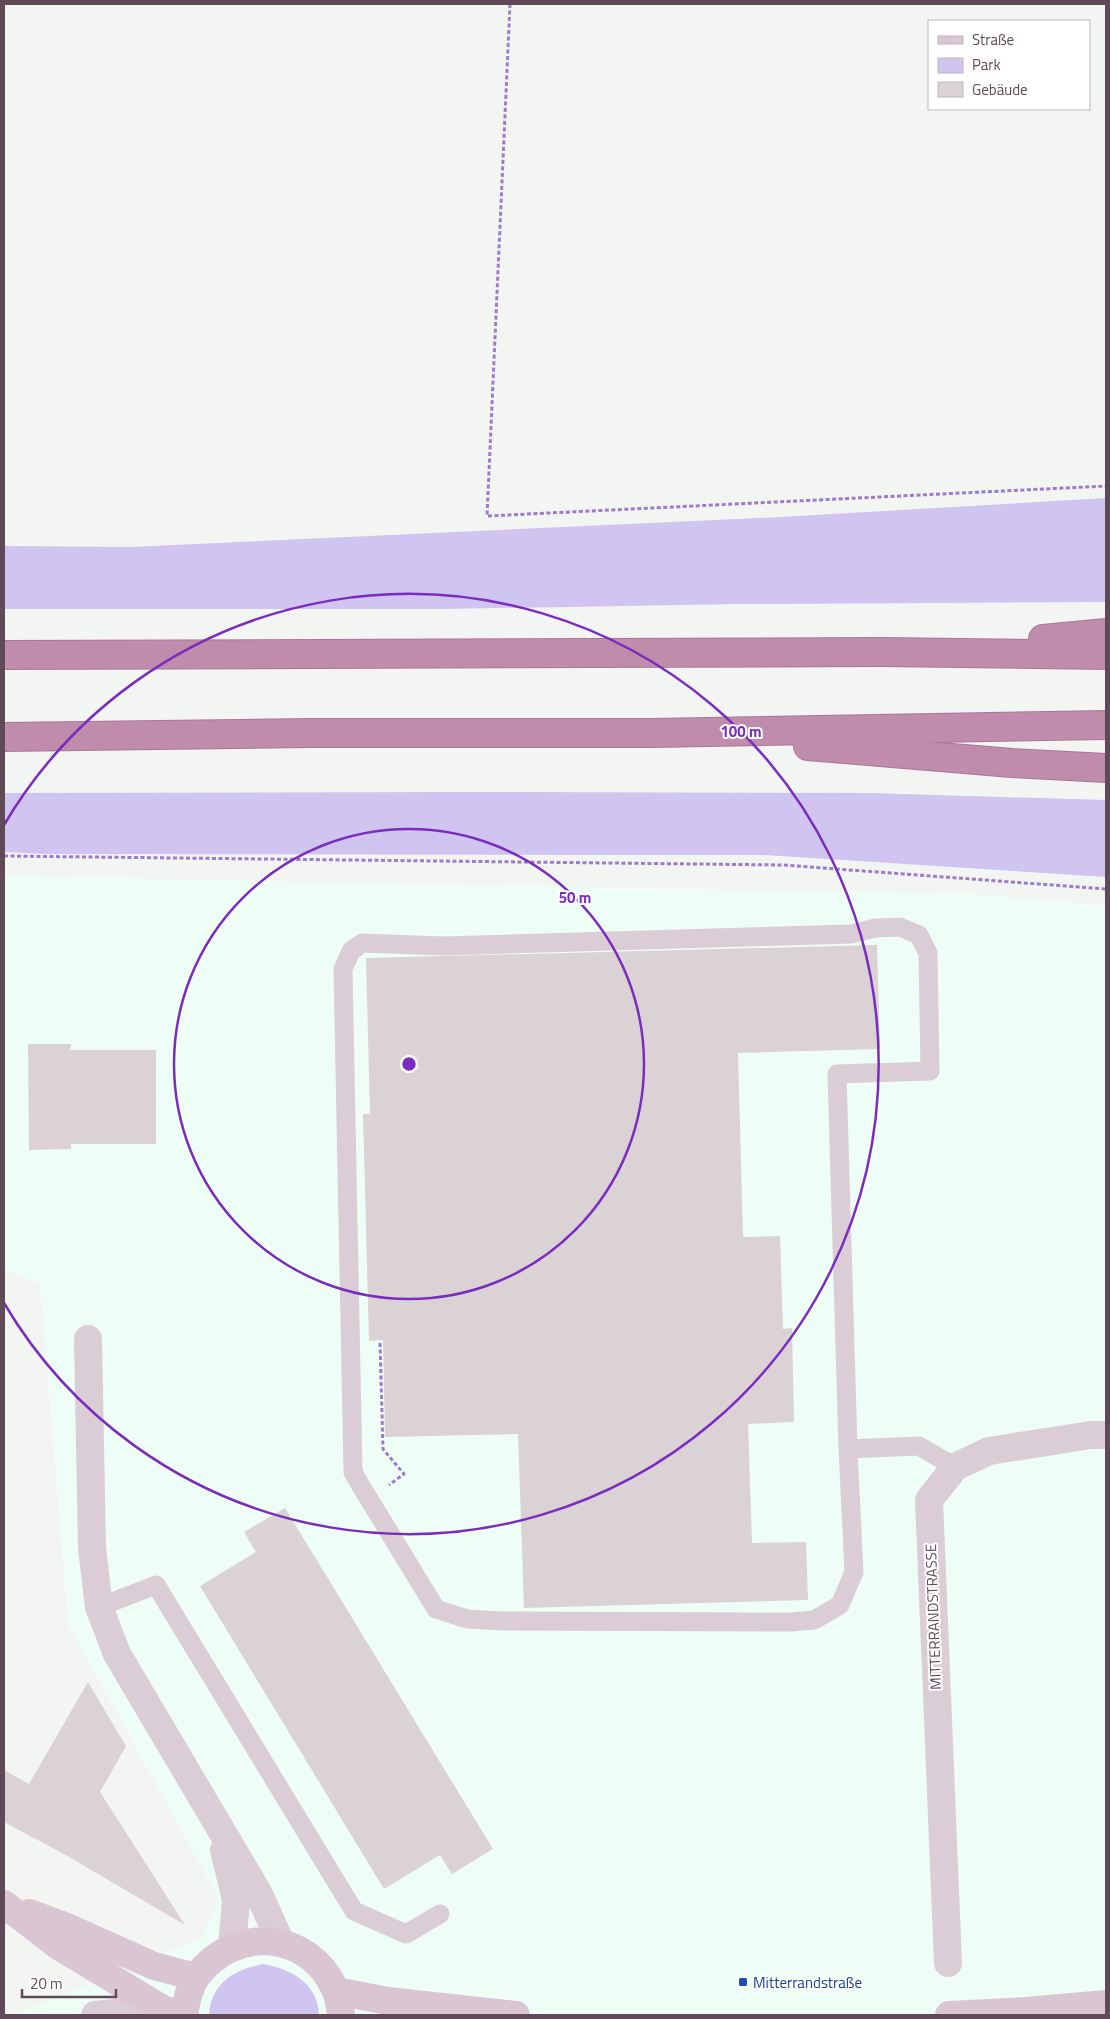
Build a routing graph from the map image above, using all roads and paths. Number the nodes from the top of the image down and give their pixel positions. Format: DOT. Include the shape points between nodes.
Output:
graph roads {
  1 [pos="510,4"];
  2 [pos="1106,486"];
  3 [pos="1106,633"];
  4 [pos="882,652"];
  5 [pos="4,655"];
  6 [pos="1106,655"];
  7 [pos="1106,725"];
  8 [pos="652,733"];
  9 [pos="4,737"];
  10 [pos="1106,768"];
  11 [pos="4,856"];
  12 [pos="1106,889"];
  13 [pos="88,1339"];
  14 [pos="380,1343"];
  15 [pos="1106,1435"];
  16 [pos="848,1449"];
  17 [pos="399,1467"];
  18 [pos="955,1467"];
  19 [pos="99,1607"];
  20 [pos="218,1824"];
  21 [pos="4,1904"];
  22 [pos="440,1914"];
  23 [pos="281,1943"];
  24 [pos="232,1947"];
  25 [pos="948,1963"];
  26 [pos="196,1977"];
  27 [pos="338,2003"];
  28 [pos="1106,2004"];
  29 [pos="174,2013"];
  30 [pos="95,2015"];
  31 [pos="516,2015"];
  32 [pos="949,2015"];
  1 -- 2 [label="path" via="487,516"];
  3 -- 4 [label="highway"];
  4 -- 5 [label="highway"];
  4 -- 6 [label="highway"];
  7 -- 8 [label="highway"];
  8 -- 9 [label="highway"];
  8 -- 10 [label="highway"];
  11 -- 12 [label="path" via="783,865"];
  13 -- 19 [label="street" via="92,1548"];
  14 -- 17 [label="path" via="383,1449"];
  15 -- 18 [label="street, MITTERRANDSTRASSE" via="989,1451"];
  16 -- 16 [label="lane" via="837,1074 930,1071 928,953 919,935 900,927 875,928 851,934 444,946 362,943 351,951 343,969 353,1472 436,1609 467,1619 502,1621 814,1620 840,1605 854,1572"];
  16 -- 18 [label="lane" via="919,1446"];
  18 -- 25 [label="street, MITTERRANDSTRASSE" via="929,1500"];
  19 -- 20 [label="street" via="116,1654"];
  19 -- 22 [label="lane" via="156,1585 354,1911 406,1934"];
  20 -- 23 [label="street" via="259,1894"];
  20 -- 24 [label="street" via="236,1900"];
  21 -- 26 [label="street" via="154,1966"];
  21 -- 29 [label="street" via="57,1945"];
  23 -- 24 [label="street" via="256,1941"];
  23 -- 27 [label="street" via="299,1949 314,1960 326,1974"];
  24 -- 26 [label="street" via="212,1959"];
  26 -- 29 [label="street" via="187,1997"];
  27 -- 31 [label="street" via="388,2001"];
  28 -- 32 [label="street"];
  29 -- 30 [label="street"];
}
